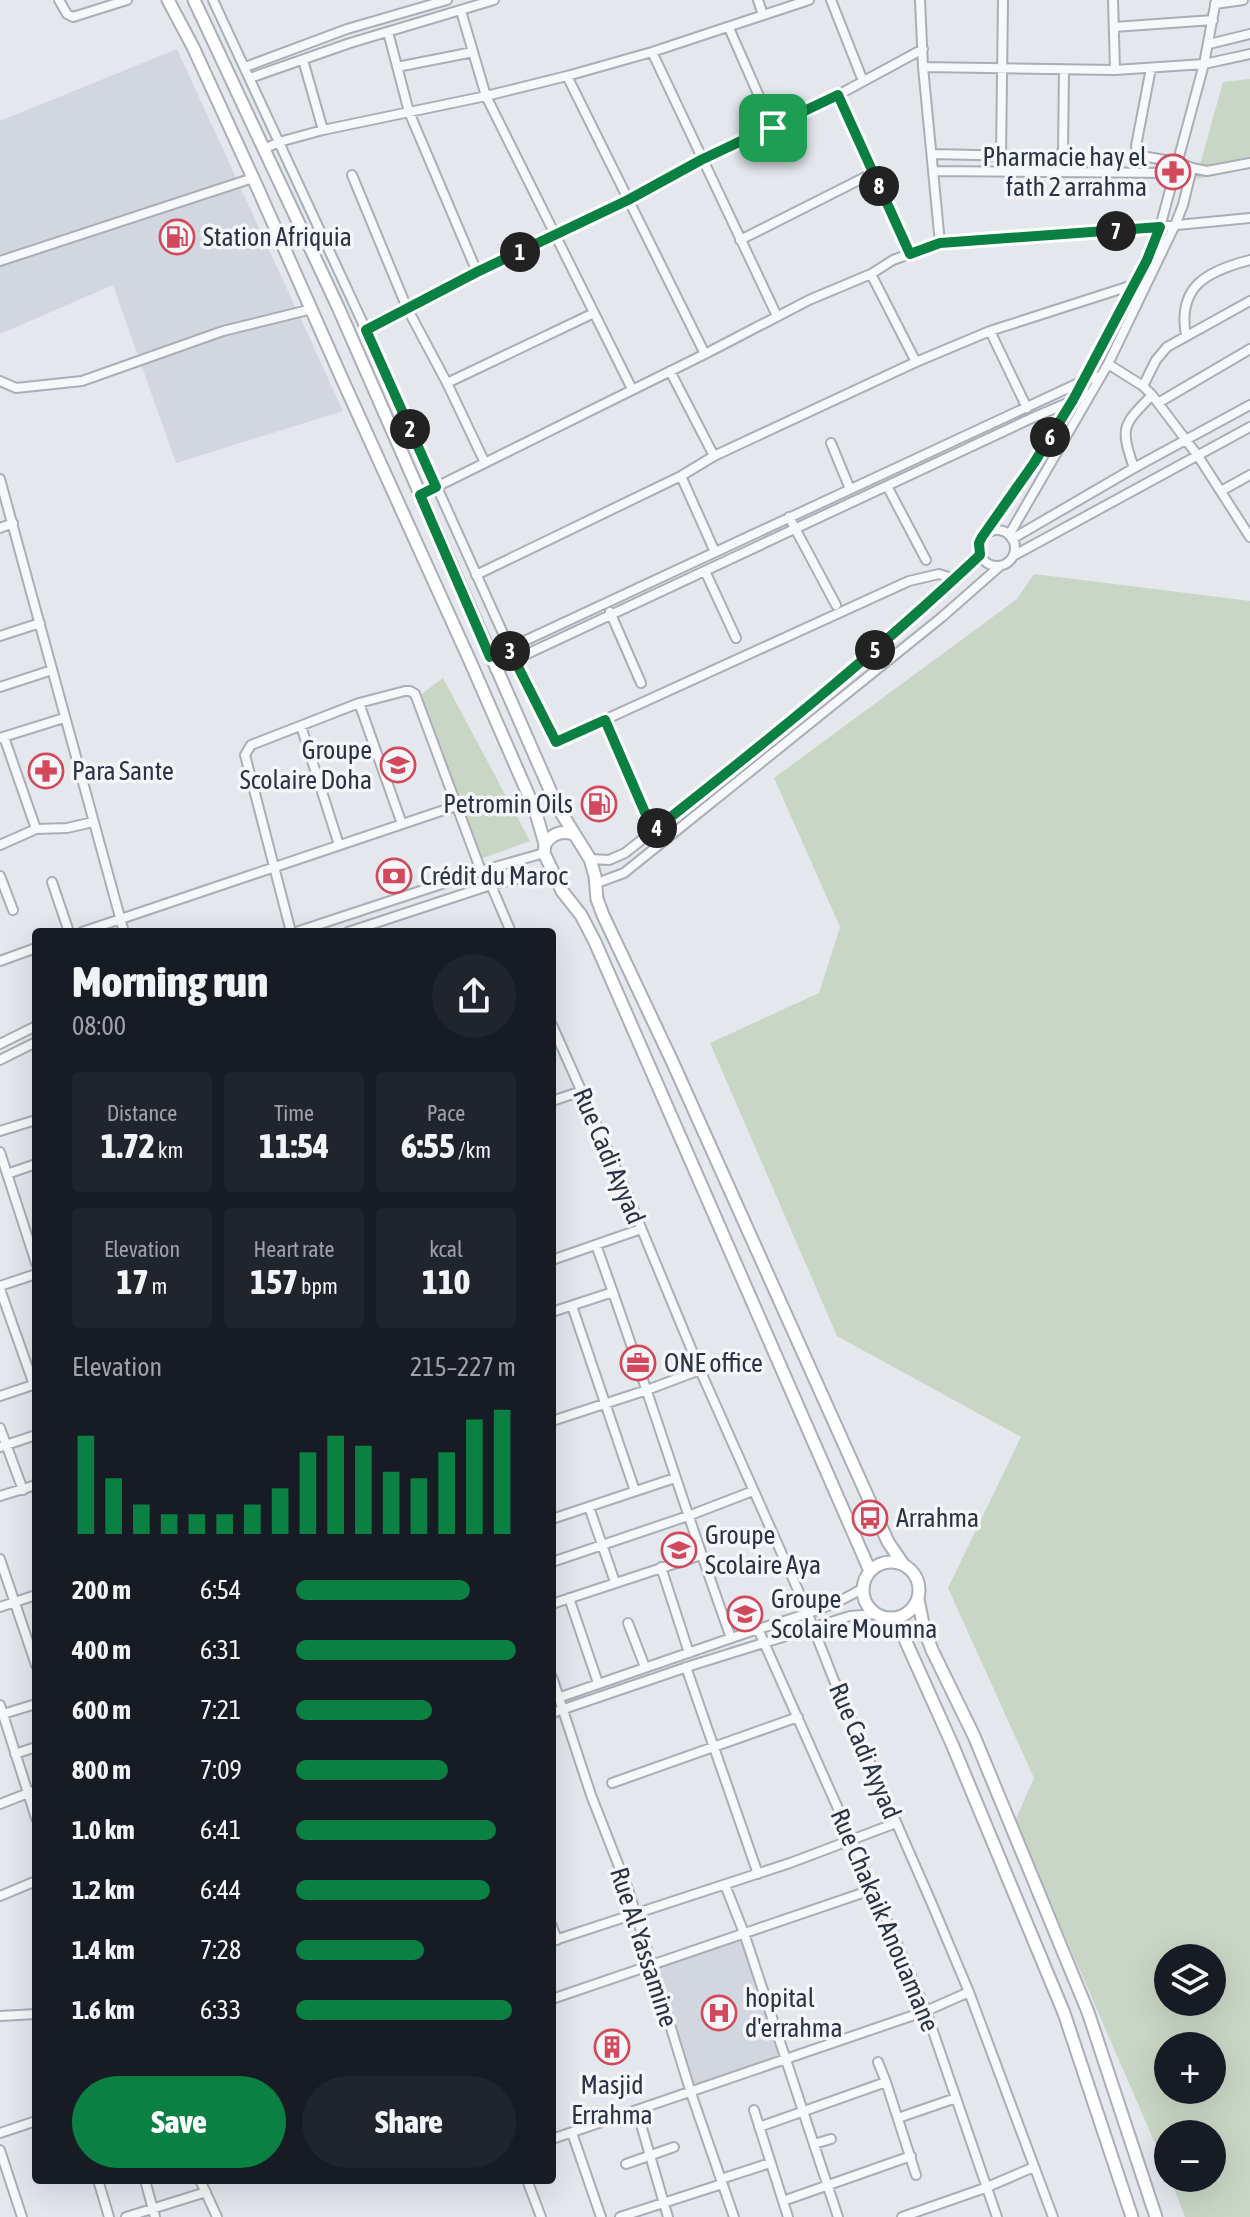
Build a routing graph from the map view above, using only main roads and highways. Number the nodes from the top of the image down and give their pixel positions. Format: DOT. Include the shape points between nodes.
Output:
graph roads {
  1 [pos="168,0"];
  2 [pos="194,0"];
  3 [pos="573,834"];
  4 [pos="544,848"];
  5 [pos="597,899"];
  6 [pos="574,906"];
  7 [pos="903,1564"];
  8 [pos="870,1571"];
  9 [pos="918,1599"];
  10 [pos="890,1619"];
  11 [pos="1132,2217"];
  12 [pos="1156,2217"];
  1 -- 4 [label="main road" via="475,672 535,810"];
  2 -- 3 [label="main road" via="338,307"];
  3 -- 4 [label="main road" via="558,833"];
  3 -- 5 [label="main road" via="590,859"];
  4 -- 6 [label="main road"];
  5 -- 6 [label="main road" via="587,909"];
  5 -- 7 [label="main road" via="888,1542"];
  6 -- 8 [label="main road" via="611,978"];
  7 -- 8 [label="main road" via="885,1562"];
  7 -- 9 [label="main road" via="918,1581"];
  8 -- 10 [label="main road" via="863,1588 866,1602 875,1614"];
  9 -- 10 [label="main road" via="908,1613"];
  9 -- 12 [label="main road" via="932,1650 974,1736 1088,2012"];
  10 -- 11 [label="main road" via="903,1635 946,1730 1064,2013"];
}
